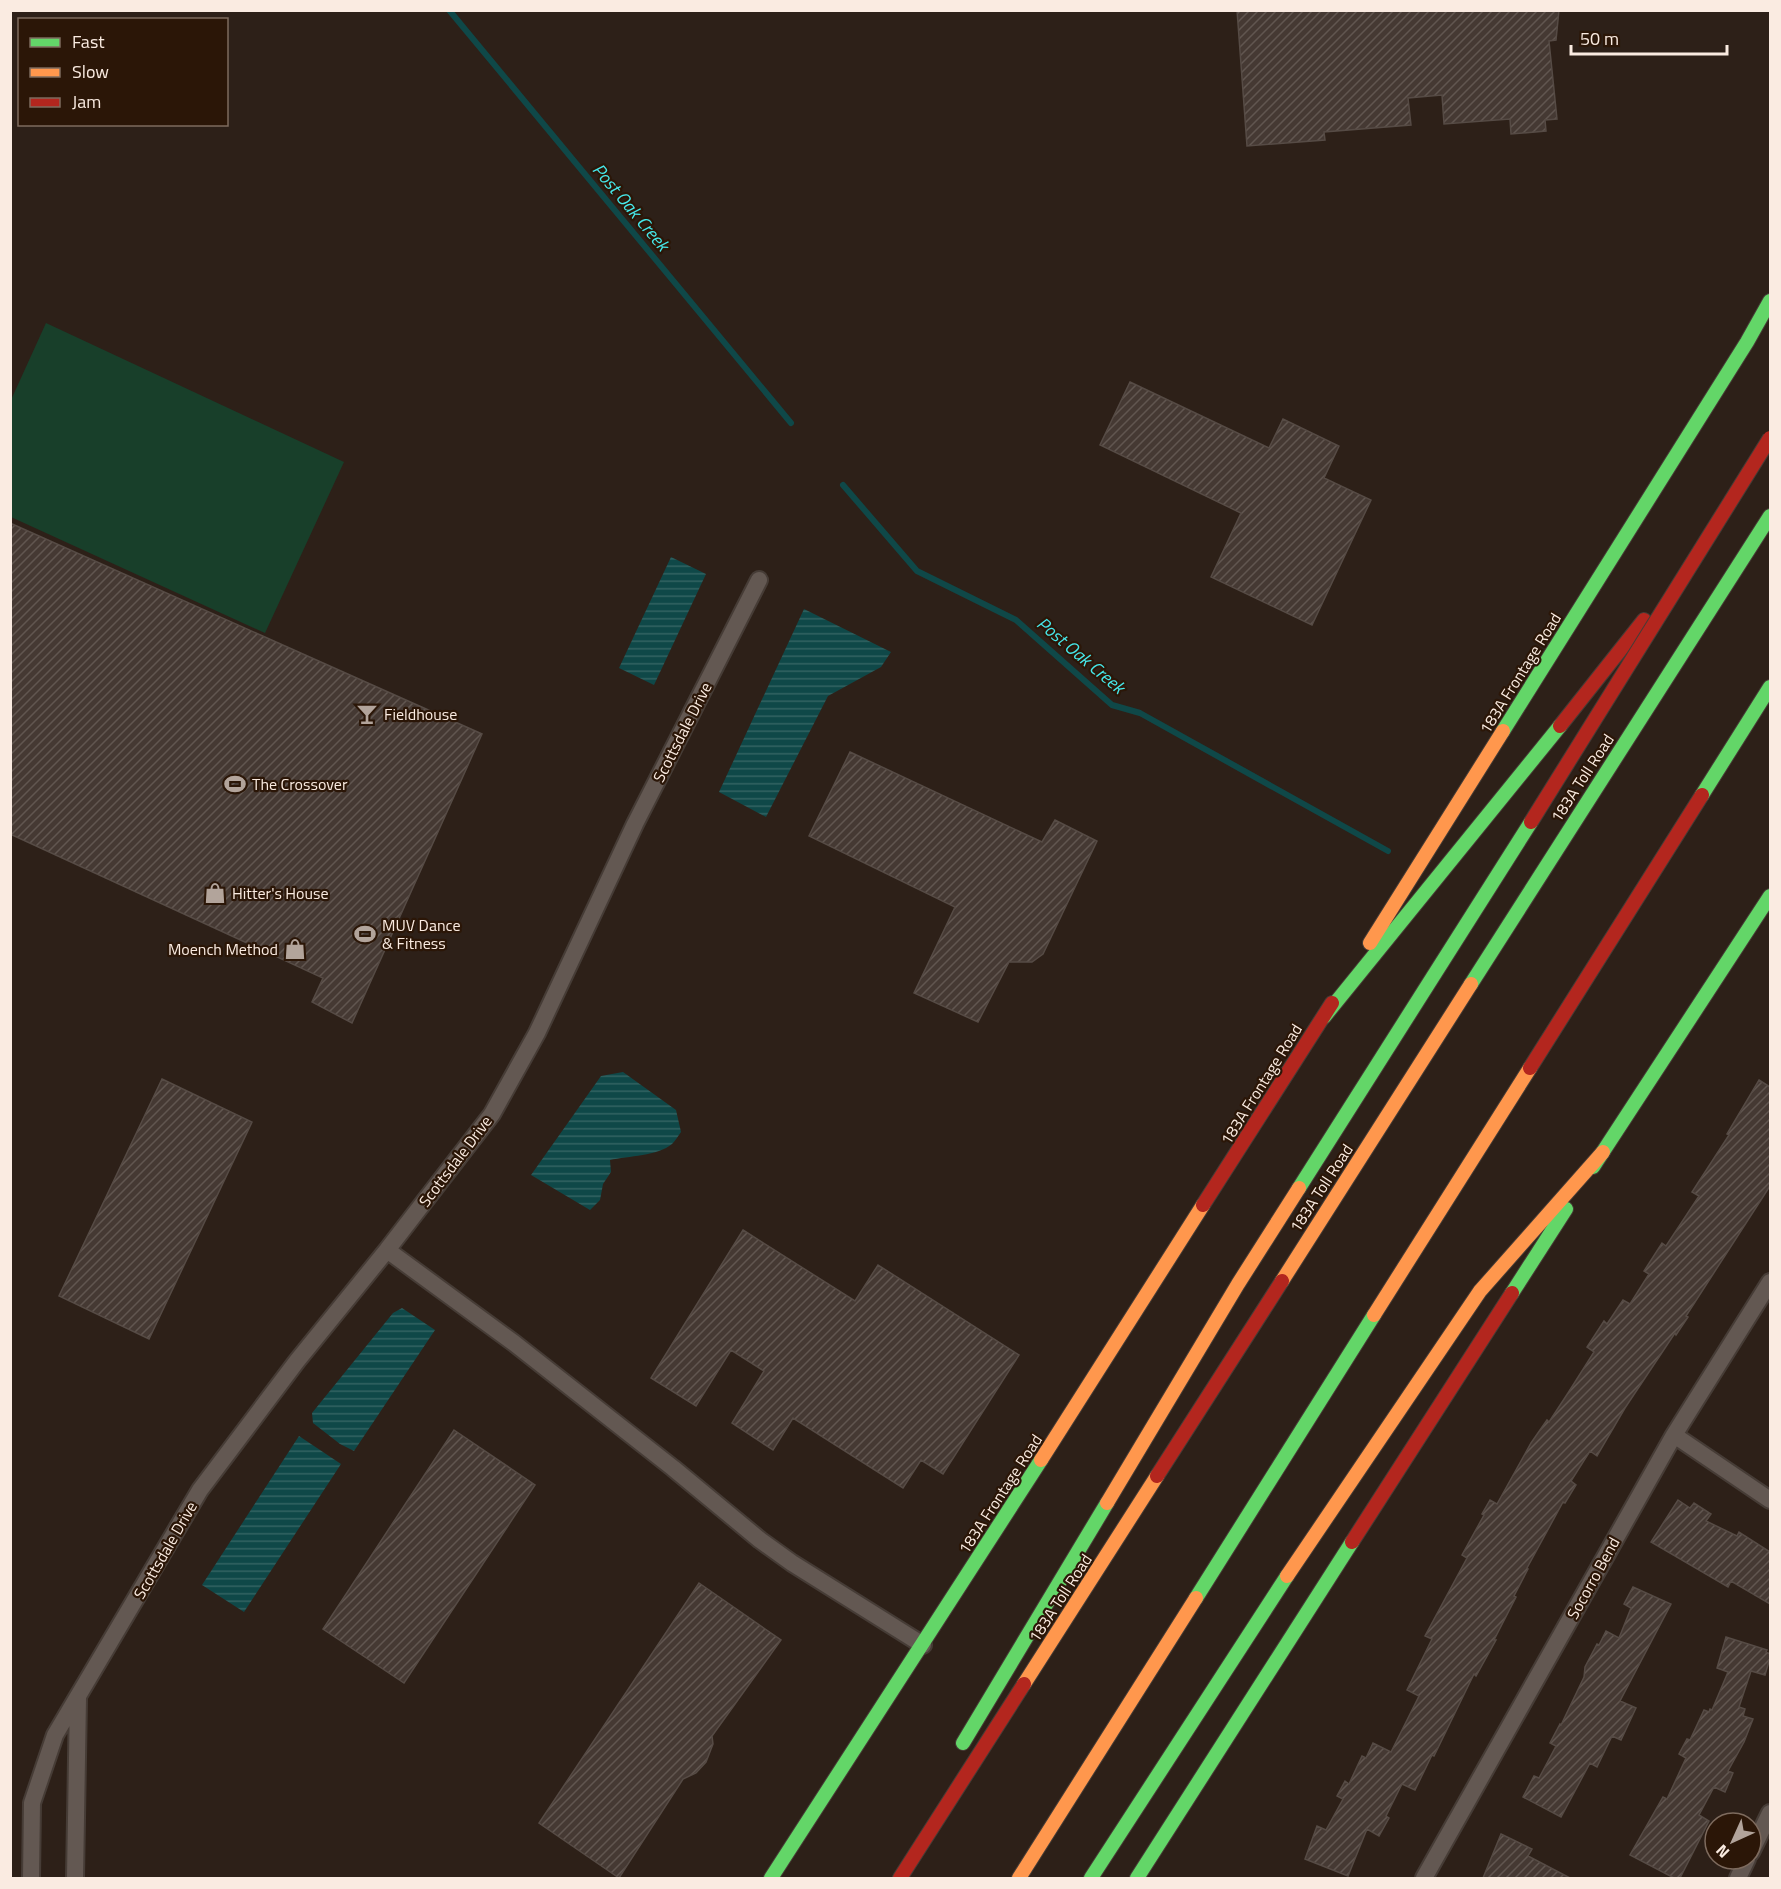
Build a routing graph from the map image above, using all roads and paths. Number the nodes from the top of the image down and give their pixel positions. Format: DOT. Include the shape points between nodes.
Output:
graph roads {
  1 [pos="1770,302"];
  2 [pos="1770,438"];
  3 [pos="1770,460"];
  4 [pos="1770,516"];
  5 [pos="759,580"];
  6 [pos="1770,687"];
  7 [pos="1770,896"];
  8 [pos="1324,1017"];
  9 [pos="1603,1152"];
  10 [pos="387,1250"];
  11 [pos="1770,1282"];
  12 [pos="1674,1435"];
  13 [pos="1770,1500"];
  14 [pos="923,1645"];
  15 [pos="78,1697"];
  16 [pos="956,1755"];
  17 [pos="935,1796"];
  18 [pos="1770,1813"];
  19 [pos="1763,1827"];
  20 [pos="32,1878"];
  21 [pos="75,1878"];
  22 [pos="771,1878"];
  23 [pos="898,1878"];
  24 [pos="1020,1878"];
  25 [pos="1091,1878"];
  26 [pos="1137,1878"];
  27 [pos="1424,1878"];
  1 -- 8 [label="main road, 183A Frontage Road"];
  2 -- 16 [label="main road, bridge" via="1238,1284"];
  3 -- 8 [label="main road"];
  4 -- 23 [label="main road, 183A Toll Road"];
  5 -- 10 [label="street, Scottsdale Drive" via="635,824 537,1033 492,1114"];
  6 -- 24 [label="main road"];
  7 -- 9 [label="main road"];
  8 -- 14 [label="main road, 183A Frontage Road"];
  9 -- 25 [label="main road" via="1480,1291 1291,1570"];
  9 -- 26 [label="main road"];
  10 -- 14 [label="street" via="522,1349 760,1540"];
  10 -- 15 [label="street, Scottsdale Drive" via="200,1490"];
  11 -- 12 [label="street, Socorro Bend"];
  12 -- 13 [label="street"];
  12 -- 27 [label="street, Socorro Bend"];
  14 -- 22 [label="main road, 183A Frontage Road"];
  15 -- 20 [label="street, Scottsdale Drive" via="55,1735 32,1803"];
  15 -- 21 [label="street, Scottsdale Drive"];
  17 -- 23 [label="main road"];
  18 -- 19 [label="street"];
}
